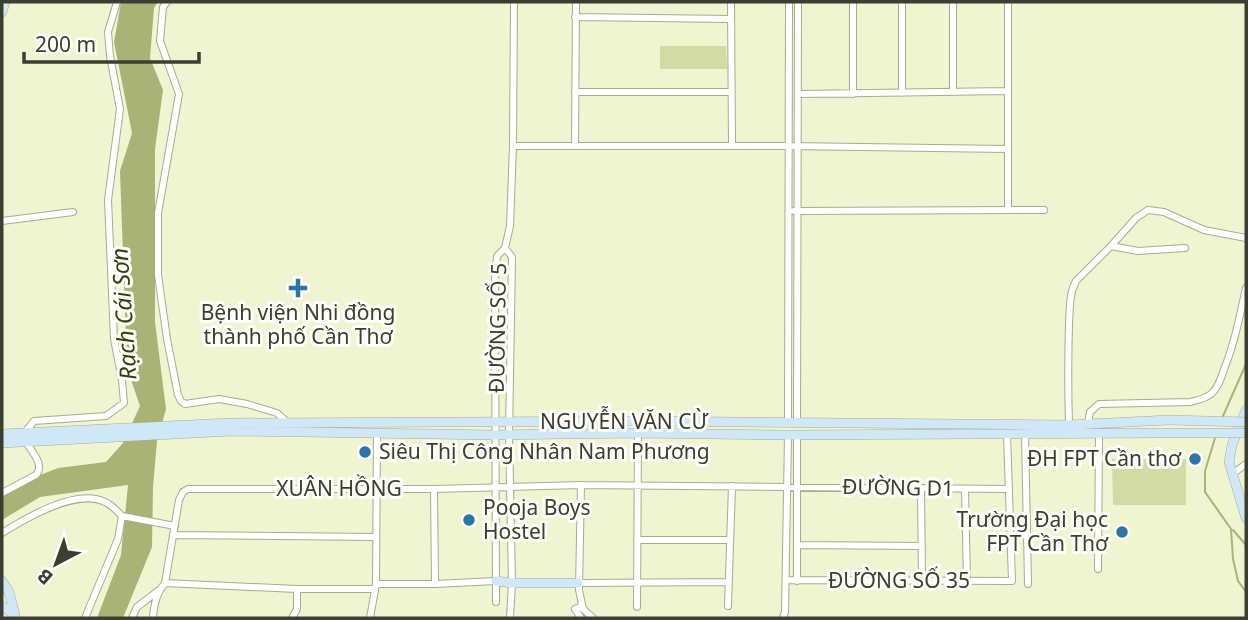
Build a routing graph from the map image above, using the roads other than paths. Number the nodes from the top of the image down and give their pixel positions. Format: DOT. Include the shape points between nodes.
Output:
graph roads {
  1 [pos="5,2"];
  2 [pos="117,2"];
  3 [pos="167,2"];
  4 [pos="514,2"];
  5 [pos="576,2"];
  6 [pos="731,2"];
  7 [pos="789,2"];
  8 [pos="798,2"];
  9 [pos="853,2"];
  10 [pos="902,2"];
  11 [pos="953,2"];
  12 [pos="1009,2"];
  13 [pos="2,12"];
  14 [pos="575,17"];
  15 [pos="731,19"];
  16 [pos="1009,91"];
  17 [pos="575,92"];
  18 [pos="731,92"];
  19 [pos="953,92"];
  20 [pos="902,93"];
  21 [pos="799,94"];
  22 [pos="853,94"];
  23 [pos="513,146"];
  24 [pos="575,146"];
  25 [pos="732,146"];
  26 [pos="788,146"];
  27 [pos="798,146"];
  28 [pos="1008,149"];
  29 [pos="1008,210"];
  30 [pos="1044,210"];
  31 [pos="789,211"];
  32 [pos="797,211"];
  33 [pos="73,212"];
  34 [pos="2,220"];
  35 [pos="1246,238"];
  36 [pos="1111,246"];
  37 [pos="505,248"];
  38 [pos="1185,248"];
  39 [pos="1246,288"];
  40 [pos="1246,410"];
  41 [pos="638,421"];
  42 [pos="496,422"];
  43 [pos="511,422"];
  44 [pos="792,422"];
  45 [pos="1246,422"];
  46 [pos="288,423"];
  47 [pos="1088,424"];
  48 [pos="1069,425"];
  49 [pos="231,427"];
  50 [pos="377,427"];
  51 [pos="1007,429"];
  52 [pos="638,433"];
  53 [pos="1099,433"];
  54 [pos="1246,433"];
  55 [pos="2,434"];
  56 [pos="1025,434"];
  57 [pos="495,435"];
  58 [pos="509,435"];
  59 [pos="792,435"];
  60 [pos="25,437"];
  61 [pos="2,443"];
  62 [pos="1246,464"];
  63 [pos="1231,474"];
  64 [pos="582,485"];
  65 [pos="638,485"];
  66 [pos="496,486"];
  67 [pos="510,486"];
  68 [pos="732,486"];
  69 [pos="787,486"];
  70 [pos="797,486"];
  71 [pos="921,488"];
  72 [pos="376,489"];
  73 [pos="434,489"];
  74 [pos="965,489"];
  75 [pos="1008,489"];
  76 [pos="2,493"];
  77 [pos="125,517"];
  78 [pos="1246,518"];
  79 [pos="175,526"];
  80 [pos="2,533"];
  81 [pos="173,536"];
  82 [pos="376,537"];
  83 [pos="637,540"];
  84 [pos="730,540"];
  85 [pos="797,545"];
  86 [pos="922,546"];
  87 [pos="1098,569"];
  88 [pos="786,580"];
  89 [pos="797,580"];
  90 [pos="2,581"];
  91 [pos="496,581"];
  92 [pos="967,581"];
  93 [pos="729,582"];
  94 [pos="922,582"];
  95 [pos="165,583"];
  96 [pos="512,583"];
  97 [pos="578,583"];
  98 [pos="637,583"];
  99 [pos="435,584"];
  100 [pos="1028,584"];
  101 [pos="376,586"];
  102 [pos="297,589"];
  103 [pos="159,590"];
  104 [pos="2,591"];
  105 [pos="496,602"];
  106 [pos="4,603"];
  107 [pos="582,606"];
  108 [pos="728,606"];
  109 [pos="637,607"];
  110 [pos="16,617"];
  111 [pos="783,617"];
  112 [pos="85,618"];
  113 [pos="132,618"];
  114 [pos="153,618"];
  115 [pos="292,618"];
  116 [pos="370,618"];
  117 [pos="510,618"];
  118 [pos="581,618"];
  119 [pos="593,618"];
  1 -- 13 [label="main road"];
  2 -- 60 [label="street" via="108,32 120,109 108,200 114,339 124,403 106,416 34,421"];
  3 -- 46 [label="street" via="160,41 179,93 158,213 158,275 178,395 185,404 219,399 247,404 277,413"];
  4 -- 23 [label="street"];
  5 -- 14 [label="street"];
  6 -- 15 [label="street"];
  7 -- 26 [label="street"];
  8 -- 21 [label="street"];
  9 -- 22 [label="street"];
  10 -- 20 [label="street"];
  11 -- 19 [label="street"];
  12 -- 16 [label="street"];
  14 -- 15 [label="street"];
  14 -- 17 [label="street"];
  15 -- 18 [label="street"];
  16 -- 19 [label="street"];
  16 -- 28 [label="street"];
  17 -- 18 [label="street"];
  17 -- 24 [label="street"];
  18 -- 25 [label="street"];
  19 -- 20 [label="street"];
  20 -- 22 [label="street"];
  21 -- 22 [label="street"];
  21 -- 27 [label="street"];
  23 -- 24 [label="street"];
  23 -- 37 [label="street"];
  24 -- 25 [label="street"];
  25 -- 26 [label="street"];
  26 -- 27 [label="street"];
  26 -- 31 [label="street"];
  27 -- 28 [label="street"];
  27 -- 32 [label="street"];
  28 -- 29 [label="street"];
  29 -- 30 [label="street"];
  29 -- 32 [label="street"];
  31 -- 32 [label="street"];
  31 -- 44 [label="street"];
  32 -- 44 [label="street"];
  33 -- 34 [label="street"];
  35 -- 36 [label="street" via="1204,230 1148,210"];
  36 -- 38 [label="street" via="1138,251"];
  36 -- 48 [label="street" via="1071,292"];
  37 -- 42 [label="street, ĐƯỜNG SỐ 5" via="496,256"];
  37 -- 43 [label="street, ĐƯỜNG SỐ 5" via="512,257"];
  39 -- 47 [label="street" via="1232,350 1212,393 1190,402 1099,404 1090,412"];
  40 -- 63 [label="main road" via="1232,445"];
  41 -- 43 [label="main road, NGUYỄN VĂN CỪ"];
  41 -- 44 [label="main road, NGUYỄN VĂN CỪ"];
  41 -- 52 [label="main road"];
  42 -- 43 [label="main road, NGUYỄN VĂN CỪ"];
  42 -- 50 [label="main road, NGUYỄN VĂN CỪ"];
  42 -- 57 [label="street, ĐƯỜNG SỐ 5"];
  43 -- 58 [label="street, ĐƯỜNG SỐ 5"];
  44 -- 51 [label="main road, NGUYỄN VĂN CỪ"];
  44 -- 59 [label="main road"];
  45 -- 47 [label="main road, NGUYỄN VĂN CỪ, bridge"];
  46 -- 49 [label="main road, NGUYỄN VĂN CỪ"];
  46 -- 50 [label="main road, NGUYỄN VĂN CỪ"];
  47 -- 48 [label="main road, NGUYỄN VĂN CỪ"];
  48 -- 51 [label="main road, NGUYỄN VĂN CỪ"];
  49 -- 50 [label="main road, NGUYỄN VĂN CỪ"];
  49 -- 60 [label="main road, NGUYỄN VĂN CỪ"];
  50 -- 57 [label="main road, NGUYỄN VĂN CỪ"];
  50 -- 72 [label="street"];
  51 -- 56 [label="main road, NGUYỄN VĂN CỪ"];
  51 -- 59 [label="main road, NGUYỄN VĂN CỪ"];
  51 -- 75 [label="street"];
  52 -- 58 [label="main road, NGUYỄN VĂN CỪ"];
  52 -- 59 [label="main road, NGUYỄN VĂN CỪ"];
  52 -- 65 [label="street"];
  53 -- 54 [label="main road, NGUYỄN VĂN CỪ, bridge"];
  53 -- 56 [label="main road, NGUYỄN VĂN CỪ"];
  53 -- 87 [label="street"];
  55 -- 60 [label="main road, NGUYỄN VĂN CỪ"];
  56 -- 100 [label="street"];
  57 -- 58 [label="main road, NGUYỄN VĂN CỪ"];
  57 -- 66 [label="street, ĐƯỜNG SỐ 5"];
  58 -- 67 [label="street, ĐƯỜNG SỐ 5"];
  59 -- 69 [label="street"];
  59 -- 70 [label="street"];
  60 -- 61 [label="main road, NGUYỄN VĂN CỪ"];
  60 -- 76 [label="street" via="39,472"];
  62 -- 63 [label="street"];
  63 -- 78 [label="main road"];
  64 -- 65 [label="street, XUÂN HỒNG"];
  64 -- 67 [label="street, XUÂN HỒNG"];
  64 -- 97 [label="street"];
  65 -- 68 [label="street, ĐƯỜNG D1"];
  65 -- 83 [label="street"];
  66 -- 67 [label="street, XUÂN HỒNG"];
  66 -- 73 [label="street, XUÂN HỒNG"];
  66 -- 91 [label="street, ĐƯỜNG SỐ 5"];
  67 -- 96 [label="street, ĐƯỜNG SỐ 5"];
  68 -- 69 [label="street, ĐƯỜNG D1"];
  68 -- 84 [label="street"];
  69 -- 70 [label="street, ĐƯỜNG D1"];
  69 -- 88 [label="street"];
  70 -- 71 [label="street, ĐƯỜNG D1"];
  70 -- 85 [label="street"];
  71 -- 74 [label="street, ĐƯỜNG D1"];
  71 -- 86 [label="street"];
  72 -- 73 [label="street, XUÂN HỒNG"];
  72 -- 79 [label="street, XUÂN HỒNG" via="188,489 179,500"];
  72 -- 82 [label="street"];
  73 -- 99 [label="street"];
  74 -- 75 [label="street, ĐƯỜNG D1"];
  74 -- 92 [label="street"];
  75 -- 92 [label="street, ĐƯỜNG SỐ 35" via="1012,581"];
  77 -- 79 [label="street"];
  77 -- 80 [label="street" via="104,501 88,498 44,509"];
  77 -- 112 [label="street"];
  79 -- 81 [label="street"];
  81 -- 82 [label="street"];
  81 -- 95 [label="street"];
  82 -- 101 [label="street"];
  83 -- 84 [label="street"];
  83 -- 98 [label="street"];
  84 -- 93 [label="street"];
  85 -- 86 [label="street"];
  85 -- 89 [label="street"];
  86 -- 94 [label="street"];
  88 -- 89 [label="street, ĐƯỜNG SỐ 35"];
  88 -- 111 [label="street"];
  89 -- 94 [label="street, ĐƯỜNG SỐ 35"];
  90 -- 110 [label="main road"];
  91 -- 96 [label="main road"];
  91 -- 99 [label="street"];
  91 -- 105 [label="street, ĐƯỜNG SỐ 5"];
  92 -- 94 [label="street, ĐƯỜNG SỐ 35"];
  93 -- 98 [label="street"];
  93 -- 108 [label="street"];
  95 -- 102 [label="street"];
  95 -- 103 [label="street"];
  96 -- 97 [label="main road"];
  96 -- 117 [label="street, ĐƯỜNG SỐ 5"];
  97 -- 98 [label="street"];
  97 -- 107 [label="street"];
  98 -- 109 [label="street"];
  99 -- 101 [label="street"];
  101 -- 102 [label="street"];
  101 -- 116 [label="street"];
  102 -- 115 [label="street"];
  103 -- 113 [label="street" via="137,607"];
  103 -- 114 [label="street"];
  104 -- 106 [label="main road"];
  106 -- 110 [label="main road"];
  107 -- 118 [label="street" via="575,609"];
  107 -- 119 [label="street"];
}
